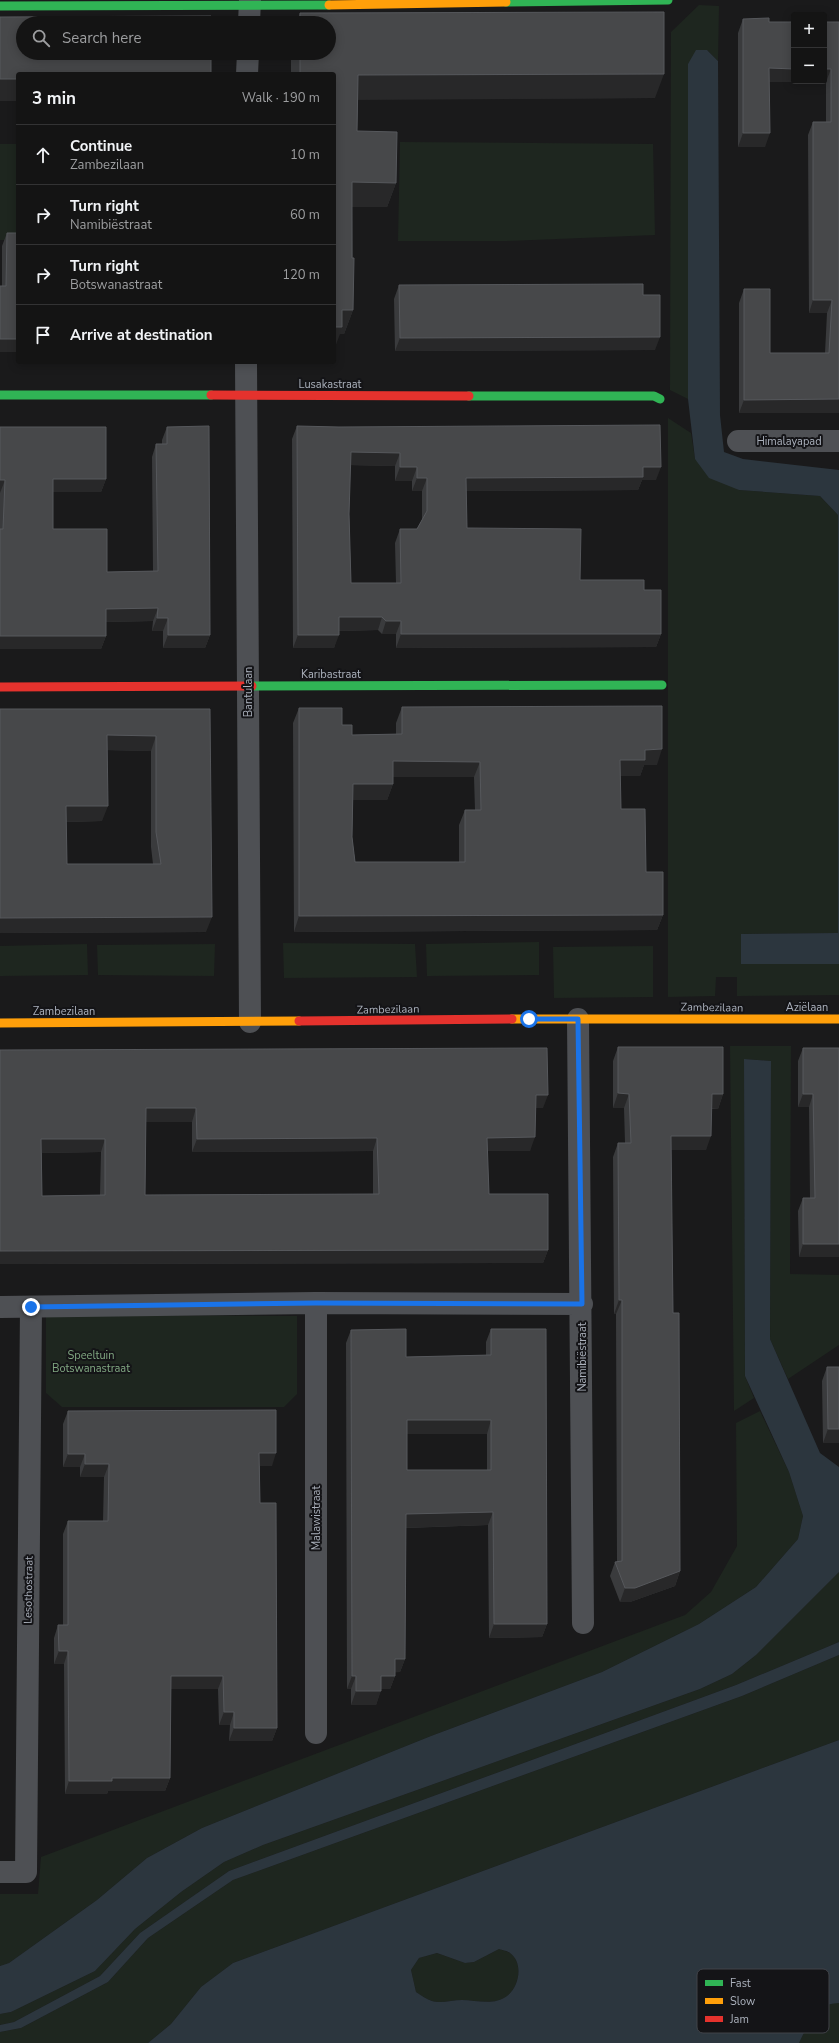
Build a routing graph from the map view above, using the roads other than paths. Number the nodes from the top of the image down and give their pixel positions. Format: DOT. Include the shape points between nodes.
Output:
graph roads {
  1 [pos="668,0"];
  2 [pos="0,6"];
  3 [pos="249,10"];
  4 [pos="248,60"];
  5 [pos="247,72"];
  6 [pos="246,364"];
  7 [pos="0,395"];
  8 [pos="246,396"];
  9 [pos="660,399"];
  10 [pos="738,441"];
  11 [pos="839,441"];
  12 [pos="662,685"];
  13 [pos="248,686"];
  14 [pos="0,687"];
  15 [pos="578,1019"];
  16 [pos="775,1019"];
  17 [pos="839,1019"];
  18 [pos="250,1022"];
  19 [pos="0,1023"];
  20 [pos="316,1303"];
  21 [pos="582,1304"];
  22 [pos="0,1307"];
  23 [pos="31,1307"];
  24 [pos="583,1623"];
  25 [pos="316,1733"];
  26 [pos="0,1872"];
  1 -- 3 [label="street"];
  2 -- 3 [label="street"];
  4 -- 5 [label="street"];
  6 -- 8 [label="street, Bantulaan"];
  7 -- 8 [label="street, Lusakastraat"];
  8 -- 9 [label="street, Lusakastraat" via="654,396"];
  8 -- 13 [label="street, Bantulaan"];
  10 -- 11 [label="street, Himalayapad"];
  12 -- 13 [label="street, Karibastraat"];
  13 -- 14 [label="street, Karibastraat"];
  13 -- 18 [label="street, Bantulaan"];
  15 -- 16 [label="street, Zambezilaan"];
  15 -- 18 [label="street, Zambezilaan"];
  15 -- 21 [label="street, Namibiëstraat"];
  16 -- 17 [label="street, Aziëlaan"];
  18 -- 19 [label="street, Zambezilaan"];
  20 -- 21 [label="street"];
  20 -- 23 [label="street"];
  20 -- 25 [label="street, Malawistraat"];
  21 -- 24 [label="street, Namibiëstraat"];
  22 -- 23 [label="street"];
  23 -- 26 [label="street, Lesothostraat" via="26,1872"];
}
